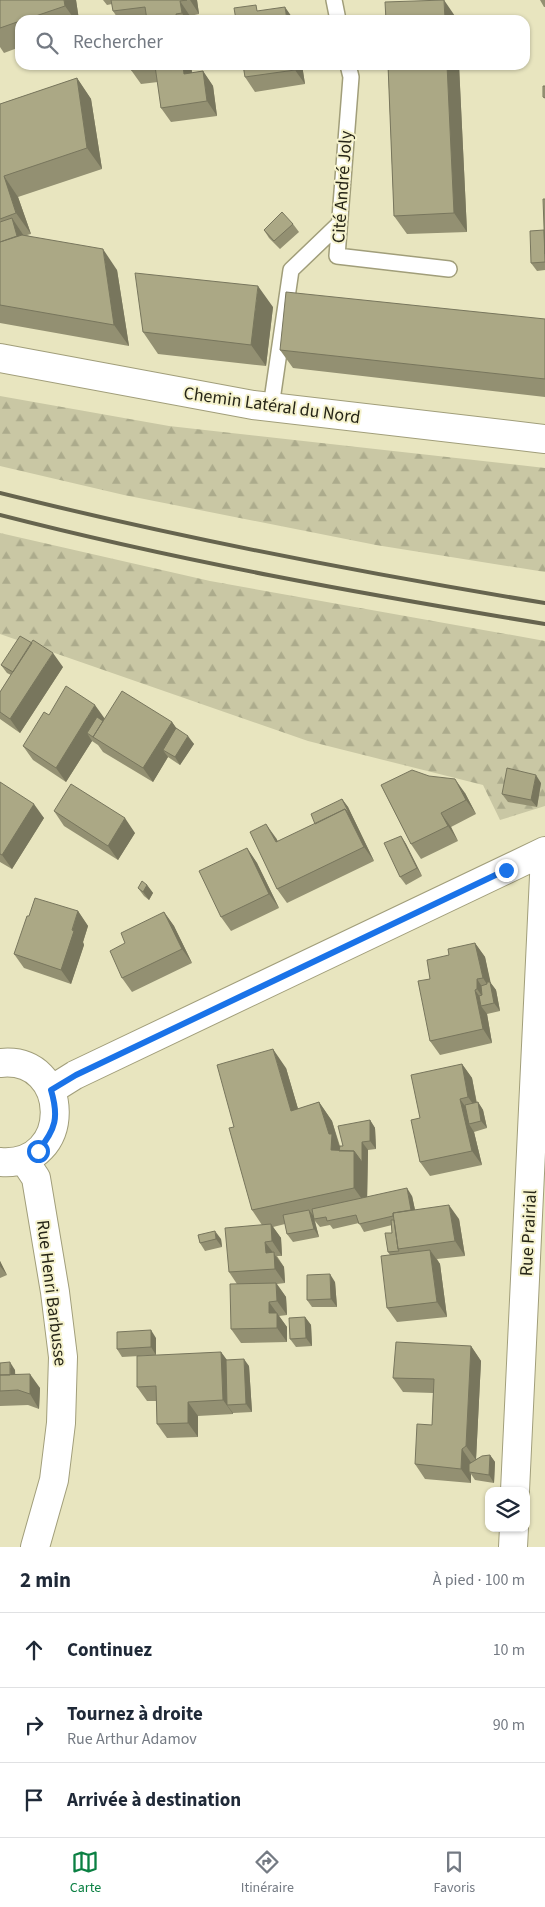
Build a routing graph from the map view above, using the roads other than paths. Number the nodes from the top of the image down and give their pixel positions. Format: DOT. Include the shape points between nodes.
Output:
graph roads {
  1 [pos="334,0"];
  2 [pos="337,15"];
  3 [pos="349,70"];
  4 [pos="339,224"];
  5 [pos="449,269"];
  6 [pos="0,358"];
  7 [pos="271,407"];
  8 [pos="545,439"];
  9 [pos="545,851"];
  10 [pos="545,856"];
  11 [pos="0,1063"];
  12 [pos="51,1090"];
  13 [pos="12,1161"];
  14 [pos="516,1487"];
  15 [pos="514,1532"];
  16 [pos="35,1547"];
  17 [pos="513,1547"];
  1 -- 2 [label="lane"];
  3 -- 4 [label="lane, Cité André Joly"];
  4 -- 5 [label="lane, Cité André Joly" via="337,256"];
  4 -- 7 [label="lane" via="291,270"];
  6 -- 7 [label="street, Chemin Latéral du Nord"];
  7 -- 8 [label="street, Chemin Latéral du Nord"];
  9 -- 12 [label="street" via="76,1075"];
  10 -- 14 [label="street, Rue Prairial"];
  11 -- 12 [label="street" via="26,1066 41,1076"];
  12 -- 13 [label="street" via="56,1106 55,1123 49,1138 38,1151"];
  13 -- 16 [label="street, Rue Henri Barbusse" via="36,1178 63,1357 61,1423 54,1480"];
  15 -- 17 [label="street"];
}
